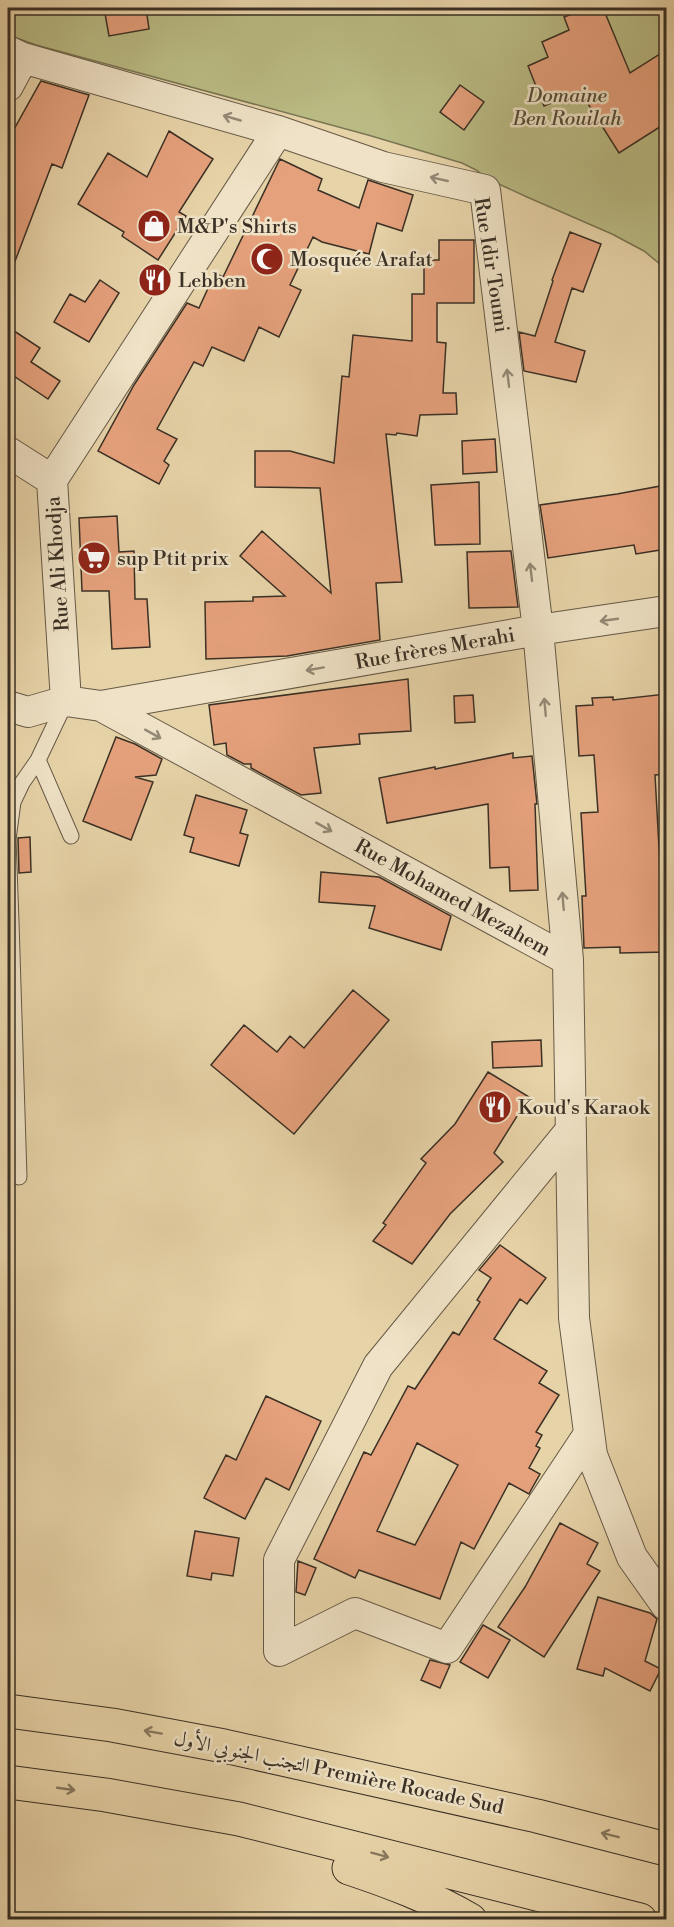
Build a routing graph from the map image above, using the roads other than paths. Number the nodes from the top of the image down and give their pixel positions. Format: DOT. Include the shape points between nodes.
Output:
graph roads {
  1 [pos="15,54"];
  2 [pos="8,86"];
  3 [pos="278,131"];
  4 [pos="8,452"];
  5 [pos="52,480"];
  6 [pos="666,611"];
  7 [pos="538,630"];
  8 [pos="66,701"];
  9 [pos="8,706"];
  10 [pos="101,706"];
  11 [pos="38,760"];
  12 [pos="71,836"];
  13 [pos="9,929"];
  14 [pos="568,960"];
  15 [pos="571,1130"];
  16 [pos="19,1177"];
  17 [pos="590,1434"];
  18 [pos="666,1605"];
  19 [pos="8,1712"];
  20 [pos="8,1782"];
  21 [pos="148,1803"];
  22 [pos="666,1849"];
  23 [pos="470,1920"];
  24 [pos="640,1920"];
  1 -- 2 [label="street"];
  3 -- 1 [label="street, Rue Idir Toumi, one-way"];
  3 -- 5 [label="street"];
  7 -- 3 [label="street, Rue Idir Toumi, one-way" via="485,190 384,167"];
  4 -- 5 [label="street, Rue Ali Khodja"];
  5 -- 8 [label="street, Rue Ali Khodja"];
  6 -- 7 [label="street, one-way"];
  7 -- 10 [label="street, Rue frères Merahi, one-way"];
  14 -- 7 [label="street, Rue frères Merahi, one-way"];
  8 -- 9 [label="street, Rue frères Merahi" via="27,712"];
  8 -- 10 [label="street, Rue frères Merahi"];
  8 -- 11 [label="lane"];
  10 -- 14 [label="street, Rue Mohamed Mezahem, one-way"];
  11 -- 12 [label="lane"];
  11 -- 13 [label="lane" via="13,802 8,839"];
  13 -- 16 [label="lane"];
  14 -- 15 [label="street, Rue Mohamed Mezahem"];
  15 -- 17 [label="street, Rue Mohamed Mezahem" via="574,1318"];
  15 -- 17 [label="street" via="378,1366 279,1560 279,1651 355,1613 447,1648"];
  17 -- 18 [label="street, Rue Mohamed Mezahem" via="592,1455 632,1557"];
  22 -- 19 [label="highway, التجنب الجنوبي الأول Première Rocade Sud, one-way" via="224,1746 112,1725"];
  20 -- 21 [label="highway, one-way"];
  21 -- 23 [label="highway" via="223,1832 393,1882"];
  21 -- 24 [label="highway, one-way" via="239,1819"];
}
